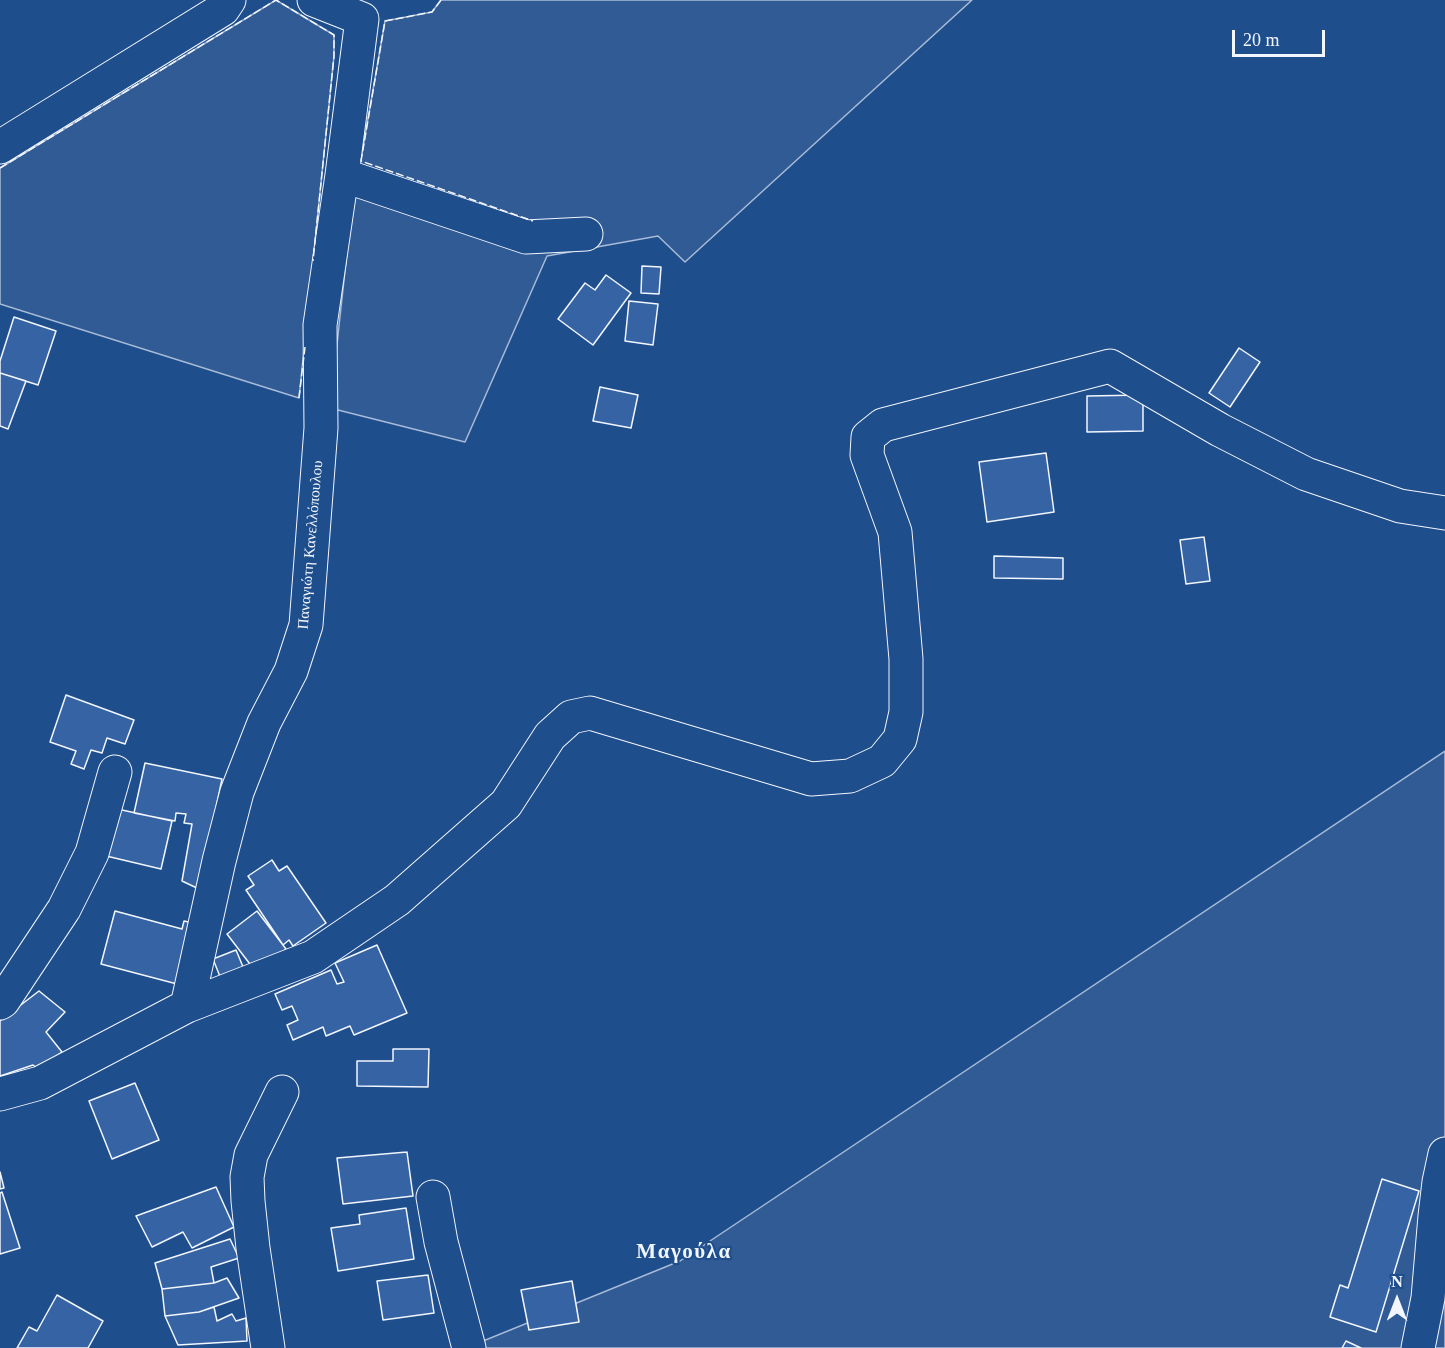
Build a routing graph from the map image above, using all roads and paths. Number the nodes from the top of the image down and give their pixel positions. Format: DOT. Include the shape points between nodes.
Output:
graph roads {
  1 [pos="229,0"];
  2 [pos="314,0"];
  3 [pos="0,147"];
  4 [pos="342,175"];
  5 [pos="586,234"];
  6 [pos="1445,513"];
  7 [pos="115,772"];
  8 [pos="0,1003"];
  9 [pos="187,1006"];
  10 [pos="282,1092"];
  11 [pos="0,1094"];
  12 [pos="1445,1154"];
  13 [pos="433,1197"];
  14 [pos="268,1348"];
  15 [pos="469,1348"];
  16 [pos="1418,1348"];
  1 -- 3 [label="street" via="224,9"];
  2 -- 4 [label="street, Παναγιώτη Κανελλόπουλου" via="362,19"];
  4 -- 5 [label="street" via="525,237"];
  4 -- 9 [label="street, Παναγιώτη Κανελλόπουλου" via="321,325 321,428 306,625 291,671 264,723 237,792"];
  6 -- 9 [label="street" via="1400,506 1306,474 1110,366 883,425 868,437 867,455 895,532 906,659 906,712 900,739 882,761 850,776 811,779 590,713 571,717 550,736 506,804 397,900 313,957"];
  7 -- 8 [label="street" via="92,853 63,909"];
  9 -- 11 [label="street" via="40,1083"];
  10 -- 14 [label="street" via="253,1149 247,1177"];
  12 -- 16 [label="street" via="1428,1298"];
  13 -- 15 [label="street"];
}
